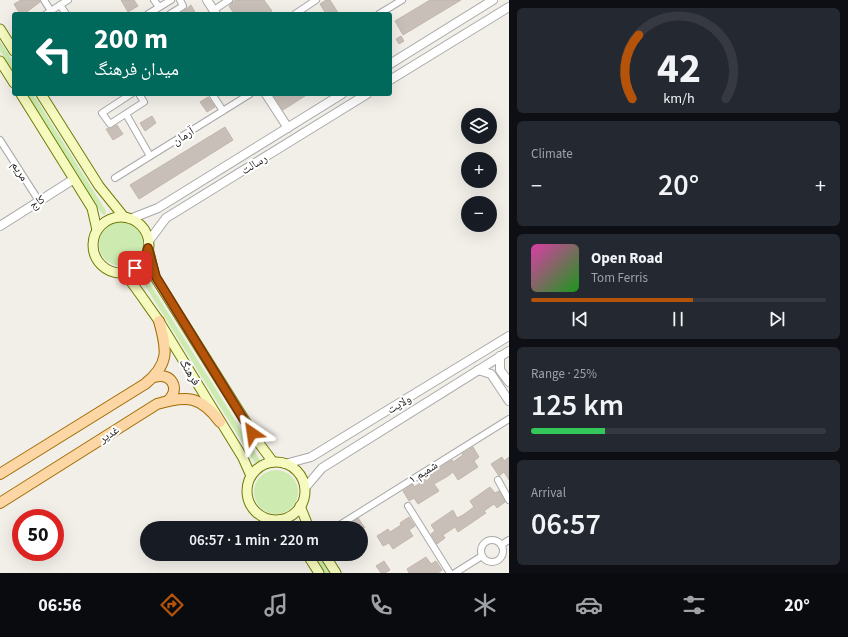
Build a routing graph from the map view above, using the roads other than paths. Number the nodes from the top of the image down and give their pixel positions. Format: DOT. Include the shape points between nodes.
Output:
graph roads {
  1 [pos="44,0"];
  2 [pos="68,0"];
  3 [pos="154,0"];
  4 [pos="171,0"];
  5 [pos="180,0"];
  6 [pos="207,0"];
  7 [pos="229,0"];
  8 [pos="316,0"];
  9 [pos="402,0"];
  10 [pos="493,0"];
  11 [pos="60,5"];
  12 [pos="159,7"];
  13 [pos="509,7"];
  14 [pos="48,12"];
  15 [pos="65,12"];
  16 [pos="151,12"];
  17 [pos="173,12"];
  18 [pos="215,12"];
  19 [pos="297,12"];
  20 [pos="382,12"];
  21 [pos="0,29"];
  22 [pos="12,48"];
  23 [pos="0,60"];
  24 [pos="392,63"];
  25 [pos="392,79"];
  26 [pos="12,80"];
  27 [pos="22,96"];
  28 [pos="42,96"];
  29 [pos="128,96"];
  30 [pos="140,96"];
  31 [pos="213,96"];
  32 [pos="247,96"];
  33 [pos="267,96"];
  34 [pos="339,96"];
  35 [pos="364,96"];
  36 [pos="223,111"];
  37 [pos="126,114"];
  38 [pos="288,128"];
  39 [pos="0,140"];
  40 [pos="150,156"];
  41 [pos="114,178"];
  42 [pos="74,179"];
  43 [pos="39,201"];
  44 [pos="127,218"];
  45 [pos="0,226"];
  46 [pos="97,230"];
  47 [pos="148,245"];
  48 [pos="124,272"];
  49 [pos="159,321"];
  50 [pos="509,336"];
  51 [pos="509,351"];
  52 [pos="500,356"];
  53 [pos="478,370"];
  54 [pos="154,377"];
  55 [pos="509,382"];
  56 [pos="168,401"];
  57 [pos="509,401"];
  58 [pos="509,419"];
  59 [pos="220,422"];
  60 [pos="273,462"];
  61 [pos="285,464"];
  62 [pos="0,474"];
  63 [pos="251,476"];
  64 [pos="498,480"];
  65 [pos="304,488"];
  66 [pos="509,500"];
  67 [pos="0,503"];
  68 [pos="300,506"];
  69 [pos="408,506"];
  70 [pos="279,520"];
  71 [pos="306,521"];
  72 [pos="346,521"];
  73 [pos="509,540"];
  74 [pos="501,545"];
  75 [pos="482,556"];
  76 [pos="311,561"];
  77 [pos="328,561"];
  78 [pos="319,573"];
  79 [pos="336,573"];
  80 [pos="450,573"];
  81 [pos="455,573"];
  1 -- 14 [label="street"];
  2 -- 11 [label="street"];
  3 -- 12 [label="street"];
  4 -- 12 [label="street"];
  5 -- 17 [label="street" via="183,6"];
  6 -- 18 [label="street"];
  7 -- 18 [label="street"];
  8 -- 19 [label="street"];
  9 -- 20 [label="street"];
  10 -- 24 [label="street"];
  11 -- 14 [label="street"];
  11 -- 15 [label="street"];
  12 -- 16 [label="street"];
  13 -- 25 [label="street"];
  21 -- 22 [label="main road"];
  23 -- 26 [label="main road"];
  27 -- 42 [label="main road"];
  28 -- 44 [label="main road" via="99,186"];
  29 -- 37 [label="street" via="102,113 110,124"];
  30 -- 37 [label="street" via="144,102"];
  31 -- 36 [label="street"];
  32 -- 36 [label="street, آرمان"];
  33 -- 38 [label="street"];
  34 -- 38 [label="street, رسالت"];
  35 -- 47 [label="street, رسالت" via="166,218"];
  36 -- 40 [label="street, آرمان"];
  37 -- 40 [label="street"];
  38 -- 44 [label="street, رسالت" via="158,208"];
  39 -- 43 [label="street, مریم"];
  40 -- 41 [label="street, آرمان"];
  42 -- 43 [label="street, کاج"];
  42 -- 46 [label="main road" via="92,208"];
  43 -- 45 [label="street, کاج"];
  44 -- 46 [label="main road" via="106,221"];
  44 -- 47 [label="main road" via="144,230"];
  46 -- 48 [label="main road" via="93,242 97,260 111,271"];
  47 -- 48 [label="main road" via="144,260 130,271"];
  47 -- 60 [label="main road, فرهنگ" via="156,277"];
  48 -- 49 [label="main road, فرهنگ"];
  49 -- 54 [label="main road, غدیر" via="165,356 161,368"];
  49 -- 59 [label="main road, فرهنگ"];
  50 -- 61 [label="street, ولایت" via="311,457"];
  51 -- 52 [label="street, ولایت"];
  52 -- 53 [label="street, ولایت"];
  52 -- 55 [label="street" via="500,370"];
  53 -- 57 [label="street" via="491,374"];
  53 -- 65 [label="street, ولایت" via="322,468"];
  54 -- 56 [label="main road" via="165,376 172,381 174,395"];
  54 -- 62 [label="main road, غدیر"];
  56 -- 59 [label="main road, غدیر" via="182,399 201,402"];
  56 -- 67 [label="main road, غدیر" via="157,404"];
  58 -- 72 [label="street, شمیم ۱"];
  59 -- 63 [label="main road, فرهنگ" via="243,458"];
  60 -- 61 [label="main road"];
  60 -- 63 [label="main road" via="260,466"];
  61 -- 65 [label="main road" via="291,466 300,476"];
  63 -- 70 [label="main road" via="247,488 251,506 260,516"];
  64 -- 66 [label="street"];
  65 -- 68 [label="main road"];
  68 -- 70 [label="main road" via="291,516"];
  68 -- 71 [label="main road"];
  69 -- 80 [label="street"];
  73 -- 74 [label="street"];
  74 -- 75 [label="street" via="496,541 486,542 482,546"];
  74 -- 75 [label="street" via="501,556 495,561 488,561"];
  75 -- 81 [label="street"];
  76 -- 78 [label="main road"];
  77 -- 79 [label="main road"];
}
